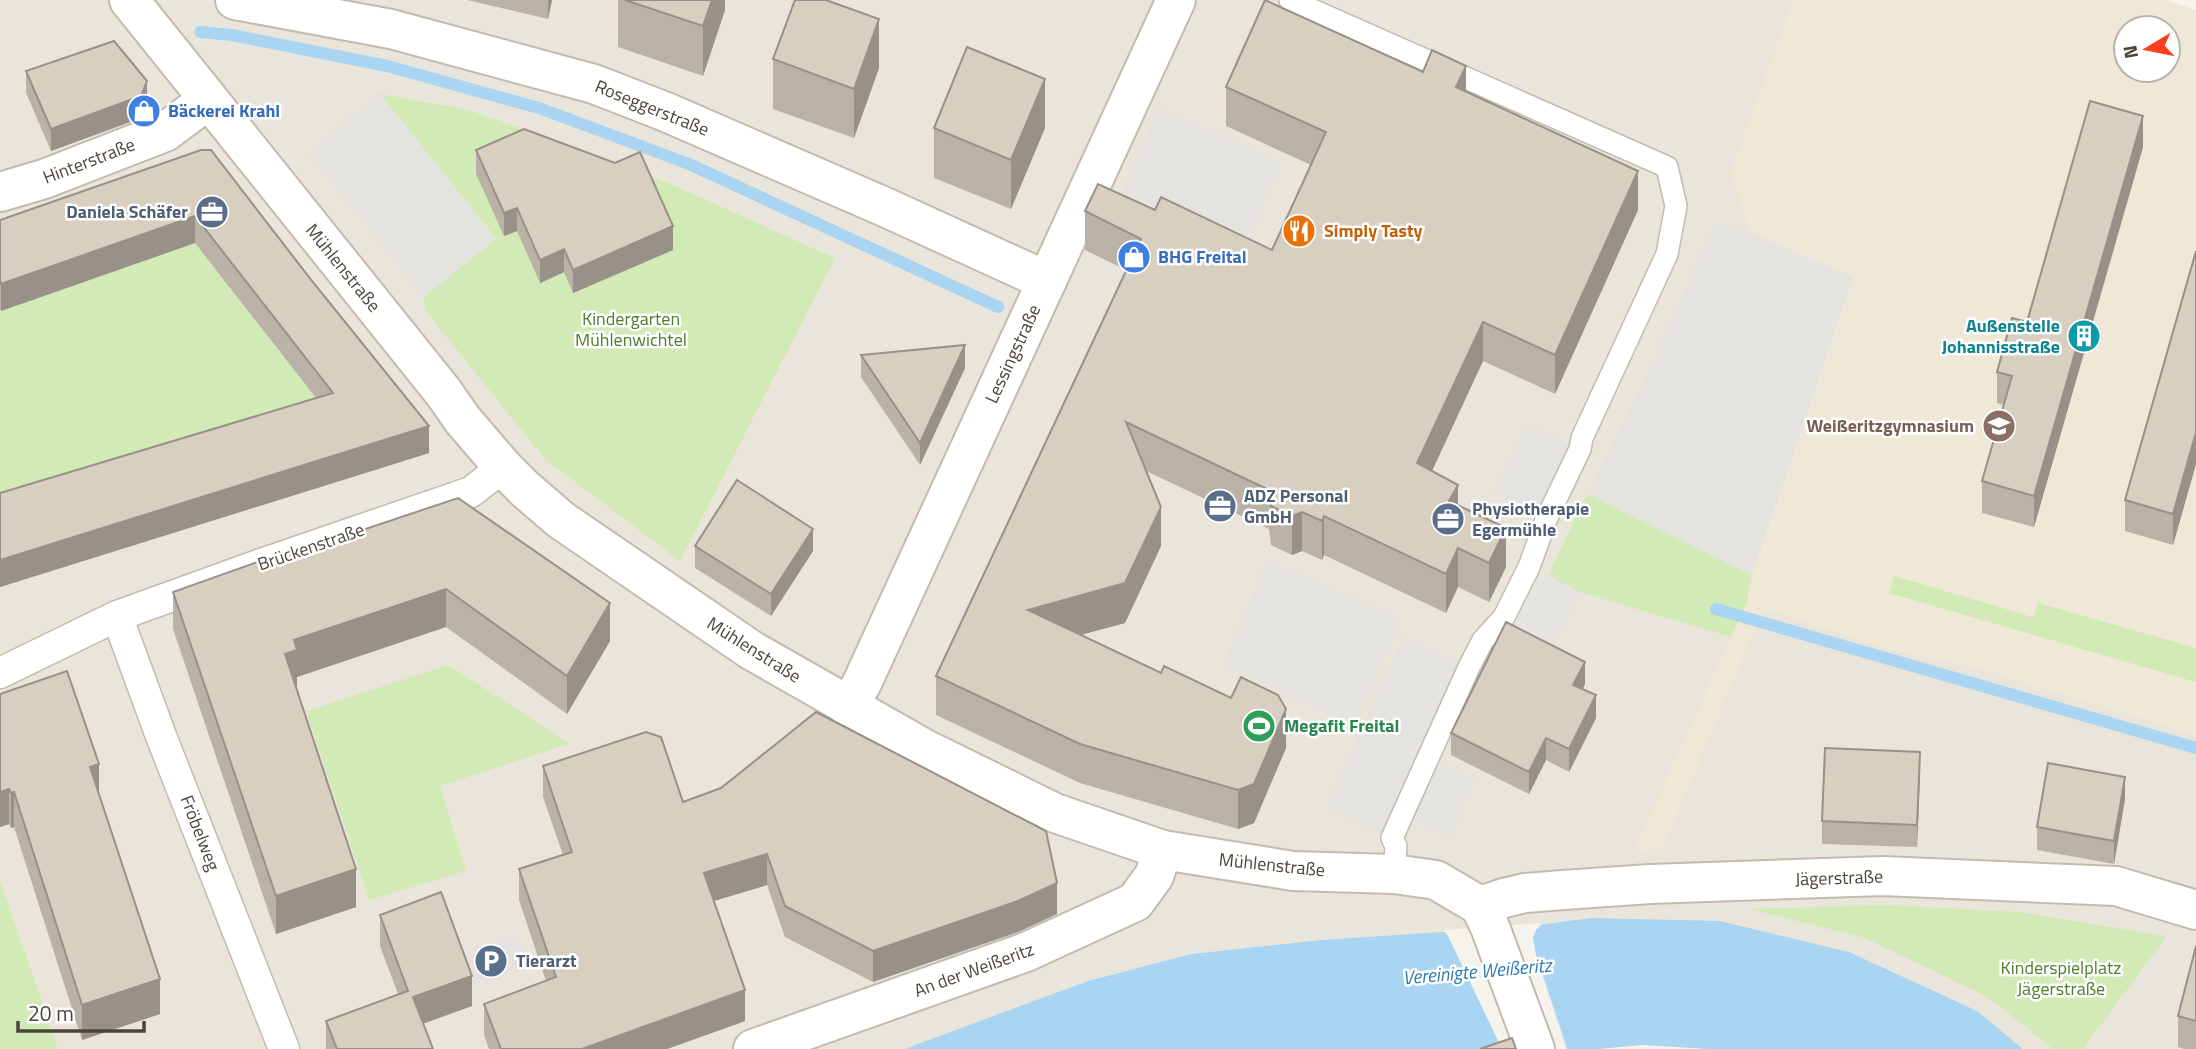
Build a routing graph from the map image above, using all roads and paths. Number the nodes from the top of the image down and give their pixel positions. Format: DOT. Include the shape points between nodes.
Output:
graph roads {
  1 [pos="235,0"];
  2 [pos="1176,0"];
  3 [pos="1290,0"];
  4 [pos="140,4"];
  5 [pos="208,100"];
  6 [pos="0,192"];
  7 [pos="1047,281"];
  8 [pos="503,467"];
  9 [pos="117,616"];
  10 [pos="0,673"];
  11 [pos="847,706"];
  12 [pos="1163,850"];
  13 [pos="1394,874"];
  14 [pos="2196,910"];
  15 [pos="1485,916"];
  16 [pos="284,1049"];
  17 [pos="753,1049"];
  18 [pos="1535,1049"];
  1 -- 7 [label="street, Roseggerstraße" via="391,29 594,84 863,197"];
  2 -- 7 [label="street, Lessingstraße"];
  3 -- 13 [label="lane" via="1667,167 1676,206 1667,254 1582,438 1529,567 1504,617 1483,640 1392,838 1396,846"];
  4 -- 5 [label="street, Mühlenstraße"];
  5 -- 6 [label="street, Hinterstraße" via="165,132"];
  5 -- 8 [label="street, Mühlenstraße"];
  7 -- 11 [label="street, Lessingstraße" via="861,685"];
  8 -- 9 [label="street, Brückenstraße" via="471,492"];
  8 -- 11 [label="street, Mühlenstraße" via="583,535 751,650"];
  9 -- 10 [label="street, Brückenstraße"];
  9 -- 16 [label="street, Fröbelweg"];
  11 -- 12 [label="street, Mühlenstraße" via="1055,813"];
  12 -- 13 [label="street, Mühlenstraße" via="1293,871"];
  12 -- 17 [label="street, An der Weißeritz" via="1154,876 1135,902 1026,952"];
  13 -- 15 [label="street, Mühlenstraße" via="1436,880"];
  14 -- 15 [label="street, Jägerstraße" via="2116,886 1883,876 1525,893 1504,898"];
  15 -- 18 [label="street"];
}
